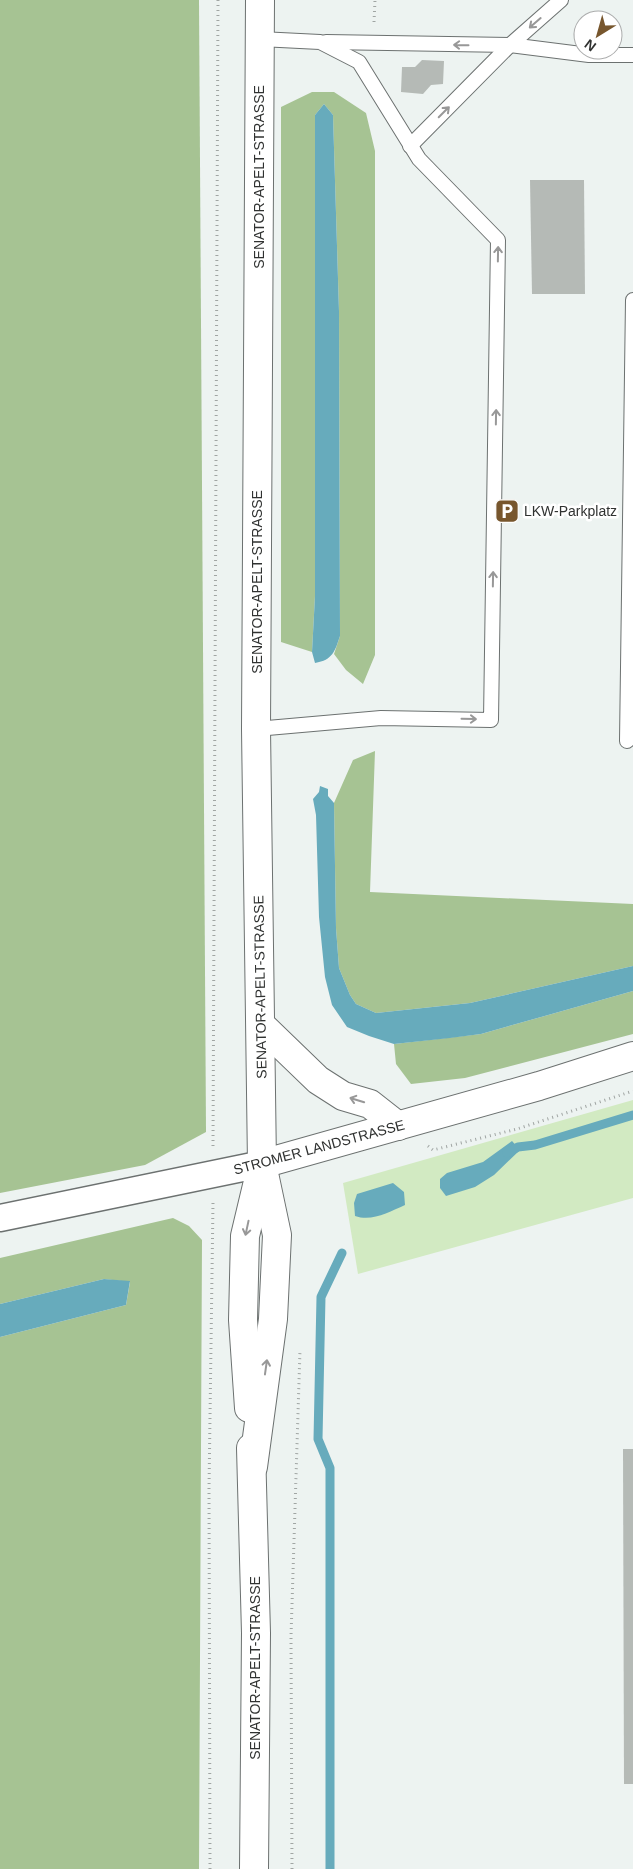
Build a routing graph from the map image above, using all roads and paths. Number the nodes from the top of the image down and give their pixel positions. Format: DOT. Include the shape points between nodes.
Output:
graph roads {
  1 [pos="218,0"];
  2 [pos="260,0"];
  3 [pos="561,0"];
  4 [pos="260,39"];
  5 [pos="320,42"];
  6 [pos="510,45"];
  7 [pos="633,54"];
  8 [pos="410,146"];
  9 [pos="633,300"];
  10 [pos="256,729"];
  11 [pos="627,740"];
  12 [pos="261,1025"];
  13 [pos="633,1056"];
  14 [pos="633,1091"];
  15 [pos="398,1126"];
  16 [pos="517,1129"];
  17 [pos="262,1164"];
  18 [pos="213,1174"];
  19 [pos="0,1218"];
  20 [pos="300,1348"];
  21 [pos="210,1869"];
  22 [pos="254,1869"];
  23 [pos="292,1869"];
  1 -- 18 [label="path"];
  2 -- 4 [label="street, SENATOR-APELT-STRASSE"];
  3 -- 6 [label="lane, one-way"];
  4 -- 5 [label="lane"];
  4 -- 10 [label="street, SENATOR-APELT-STRASSE"];
  6 -- 5 [label="lane, one-way"];
  5 -- 8 [label="lane" via="359,62"];
  6 -- 7 [label="lane" via="588,54"];
  8 -- 6 [label="lane, one-way"];
  10 -- 8 [label="lane, one-way" via="382,718 490,720 498,240"];
  9 -- 11 [label="lane"];
  10 -- 12 [label="street, SENATOR-APELT-STRASSE"];
  15 -- 12 [label="street, one-way" via="370,1104 343,1096 318,1080"];
  12 -- 17 [label="street, SENATOR-APELT-STRASSE"];
  13 -- 15 [label="street, STROMER LANDSTRASSE"];
  14 -- 16 [label="path"];
  15 -- 17 [label="street, STROMER LANDSTRASSE"];
  17 -- 18 [label="street, STROMER LANDSTRASSE"];
  17 -- 22 [label="street, SENATOR-APELT-STRASSE" via="245,1236 243,1320 253,1467 256,1633"];
  18 -- 19 [label="street, STROMER LANDSTRASSE"];
  18 -- 21 [label="path" via="209,1489"];
  20 -- 23 [label="path" via="291,1636"];
}
